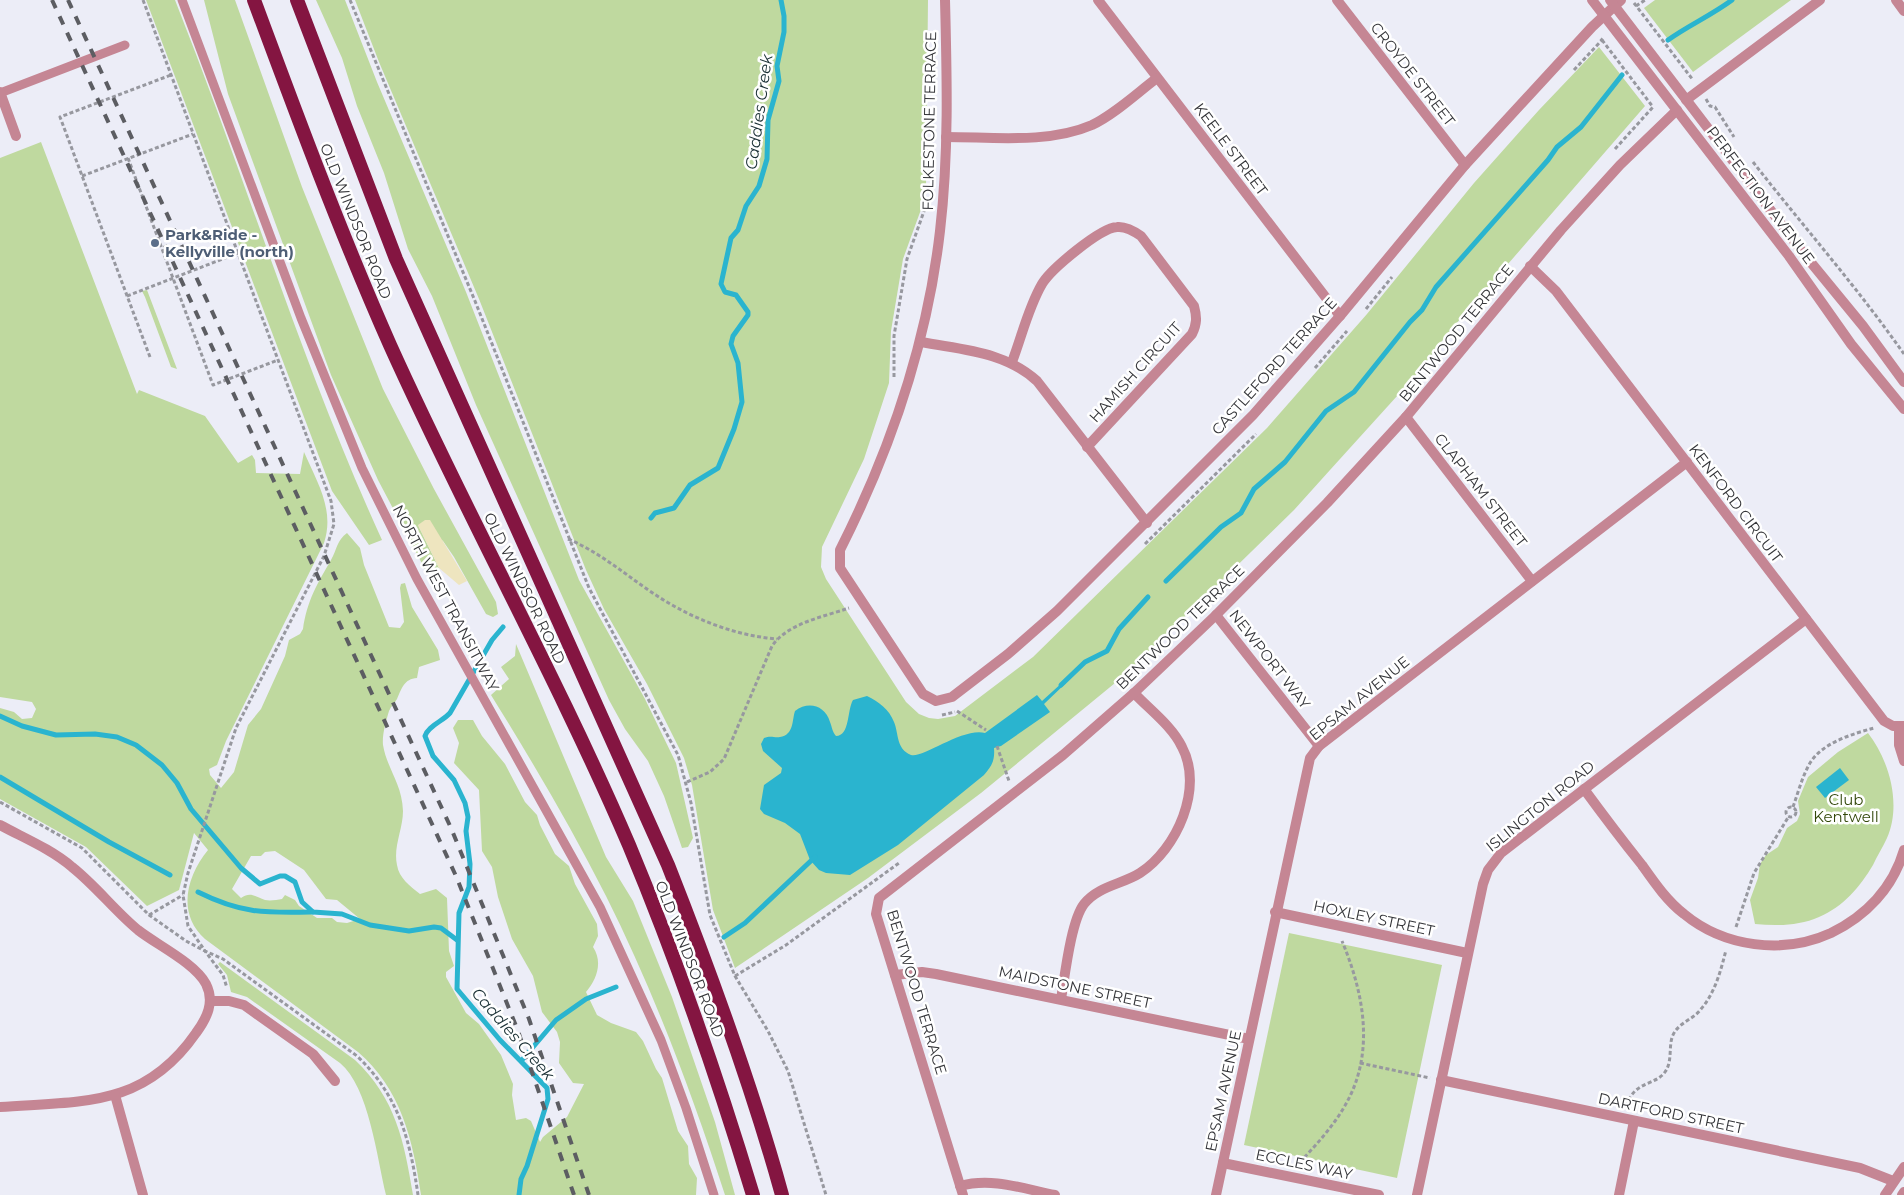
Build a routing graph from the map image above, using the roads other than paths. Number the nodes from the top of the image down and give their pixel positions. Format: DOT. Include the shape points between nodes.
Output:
graph roads {
  1 [pos="182,0"];
  2 [pos="254,0"];
  3 [pos="297,0"];
  4 [pos="945,0"];
  5 [pos="1098,0"];
  6 [pos="1337,0"];
  7 [pos="1592,0"];
  8 [pos="1820,0"];
  9 [pos="1896,0"];
  10 [pos="1615,2"];
  11 [pos="1904,11"];
  12 [pos="1604,16"];
  13 [pos="125,45"];
  14 [pos="1158,78"];
  15 [pos="0,93"];
  16 [pos="1686,100"];
  17 [pos="1677,110"];
  18 [pos="16,136"];
  19 [pos="946,137"];
  20 [pos="1465,165"];
  21 [pos="1530,266"];
  22 [pos="1340,316"];
  23 [pos="921,342"];
  24 [pos="1012,362"];
  25 [pos="1904,382"];
  26 [pos="1904,409"];
  27 [pos="1406,417"];
  28 [pos="1087,447"];
  29 [pos="1686,462"];
  30 [pos="1147,523"];
  31 [pos="1532,581"];
  32 [pos="1216,615"];
  33 [pos="1806,619"];
  34 [pos="1134,693"];
  35 [pos="936,701"];
  36 [pos="1901,727"];
  37 [pos="1319,746"];
  38 [pos="1904,761"];
  39 [pos="1584,789"];
  40 [pos="0,825"];
  41 [pos="1904,850"];
  42 [pos="1275,912"];
  43 [pos="1467,953"];
  44 [pos="895,975"];
  45 [pos="1060,999"];
  46 [pos="210,1001"];
  47 [pos="1249,1039"];
  48 [pos="1441,1080"];
  49 [pos="335,1081"];
  50 [pos="115,1095"];
  51 [pos="0,1107"];
  52 [pos="1634,1121"];
  53 [pos="1223,1163"];
  54 [pos="1904,1167"];
  55 [pos="1893,1181"];
  56 [pos="962,1190"];
  57 [pos="1904,1192"];
  58 [pos="143,1195"];
  59 [pos="714,1195"];
  60 [pos="753,1195"];
  61 [pos="782,1195"];
  62 [pos="1055,1195"];
  63 [pos="1216,1195"];
  64 [pos="1379,1195"];
  65 [pos="1417,1195"];
  66 [pos="1619,1195"];
  67 [pos="1885,1195"];
  68 [pos="1902,1195"];
  1 -- 59 [label="lane, NORTH WEST TRANSITWAY" via="326,382 362,468 417,579 586,880 630,970 666,1055"];
  2 -- 60 [label="highway, OLD WINDSOR ROAD" via="319,175 384,331 631,852 691,1003"];
  3 -- 61 [label="highway, OLD WINDSOR ROAD" via="400,268 668,865 737,1047"];
  4 -- 19 [label="street, FOLKESTONE TERRACE"];
  5 -- 14 [label="street, KEELE STREET"];
  6 -- 20 [label="street, CROYDE STREET"];
  7 -- 12 [label="street, PERFECTION AVENUE"];
  8 -- 16 [label="street"];
  9 -- 11 [label="street"];
  10 -- 12 [label="street, CASTLEFORD TERRACE"];
  10 -- 16 [label="street, PERFECTION AVENUE"];
  12 -- 17 [label="street, PERFECTION AVENUE"];
  12 -- 20 [label="street, CASTLEFORD TERRACE"];
  13 -- 15 [label="lane"];
  14 -- 19 [label="street" via="1105,117 1078,130 1013,138"];
  14 -- 22 [label="street, KEELE STREET"];
  15 -- 18 [label="street"];
  16 -- 25 [label="street, PERFECTION AVENUE" via="1804,254 1864,326"];
  17 -- 21 [label="street, BENTWOOD TERRACE" via="1620,165"];
  17 -- 26 [label="street, PERFECTION AVENUE" via="1789,256 1851,344"];
  19 -- 23 [label="street, FOLKESTONE TERRACE" via="940,232"];
  20 -- 22 [label="street, CASTLEFORD TERRACE"];
  21 -- 27 [label="street, BENTWOOD TERRACE"];
  21 -- 29 [label="street, KENFORD CIRCUIT" via="1556,291"];
  22 -- 30 [label="street, CASTLEFORD TERRACE" via="1253,415"];
  23 -- 24 [label="street"];
  23 -- 35 [label="street, FOLKESTONE TERRACE" via="894,429 838,560 840,568 923,694"];
  24 -- 28 [label="street" via="1036,381"];
  24 -- 28 [label="street, HAMISH CIRCUIT" via="1036,295 1053,270 1106,229 1118,227 1141,236 1194,306 1196,326"];
  27 -- 31 [label="street, CLAPHAM STREET"];
  27 -- 32 [label="street, BENTWOOD TERRACE" via="1327,503"];
  28 -- 30 [label="street"];
  29 -- 31 [label="street, EPSAM AVENUE"];
  29 -- 33 [label="street, KENFORD CIRCUIT"];
  30 -- 35 [label="street, CASTLEFORD TERRACE" via="1017,646 952,697"];
  31 -- 37 [label="street, EPSAM AVENUE"];
  32 -- 34 [label="street, BENTWOOD TERRACE"];
  32 -- 37 [label="street, NEWPORT WAY"];
  33 -- 36 [label="street, KENFORD CIRCUIT" via="1884,721"];
  33 -- 39 [label="street, ISLINGTON ROAD"];
  34 -- 44 [label="street, BENTWOOD TERRACE" via="1063,755 878,898 876,914"];
  34 -- 45 [label="street" via="1170,730 1186,754 1190,776 1185,808 1177,834 1161,857 1139,874 1097,893 1083,906 1076,920"];
  36 -- 38 [label="street, KENFORD CIRCUIT" via="1899,745"];
  37 -- 42 [label="street, EPSAM AVENUE" via="1306,770"];
  39 -- 41 [label="street" via="1682,913 1716,934 1747,944 1770,946 1804,942 1843,927 1880,896"];
  39 -- 43 [label="street, ISLINGTON ROAD" via="1493,862 1485,876"];
  40 -- 46 [label="street" via="70,865 136,928 201,977"];
  42 -- 43 [label="street, HOXLEY STREET"];
  42 -- 47 [label="street, EPSAM AVENUE"];
  43 -- 48 [label="street, ISLINGTON ROAD"];
  44 -- 45 [label="street, MAIDSTONE STREET" via="936,974"];
  44 -- 56 [label="street, BENTWOOD TERRACE"];
  45 -- 47 [label="street, MAIDSTONE STREET"];
  46 -- 49 [label="street" via="244,1005 313,1054"];
  46 -- 50 [label="street" via="206,1020 179,1057 153,1078"];
  47 -- 53 [label="street, EPSAM AVENUE"];
  48 -- 52 [label="street, DARTFORD STREET"];
  48 -- 65 [label="street, ISLINGTON ROAD"];
  50 -- 51 [label="street" via="86,1101"];
  50 -- 58 [label="street"];
  52 -- 55 [label="street, DARTFORD STREET" via="1860,1168"];
  52 -- 66 [label="street"];
  53 -- 63 [label="street, EPSAM AVENUE"];
  53 -- 64 [label="street, ECCLES WAY"];
  54 -- 55 [label="street"];
  55 -- 67 [label="street"];
  56 -- 62 [label="street" via="982,1181"];
  57 -- 68 [label="street"];
}
